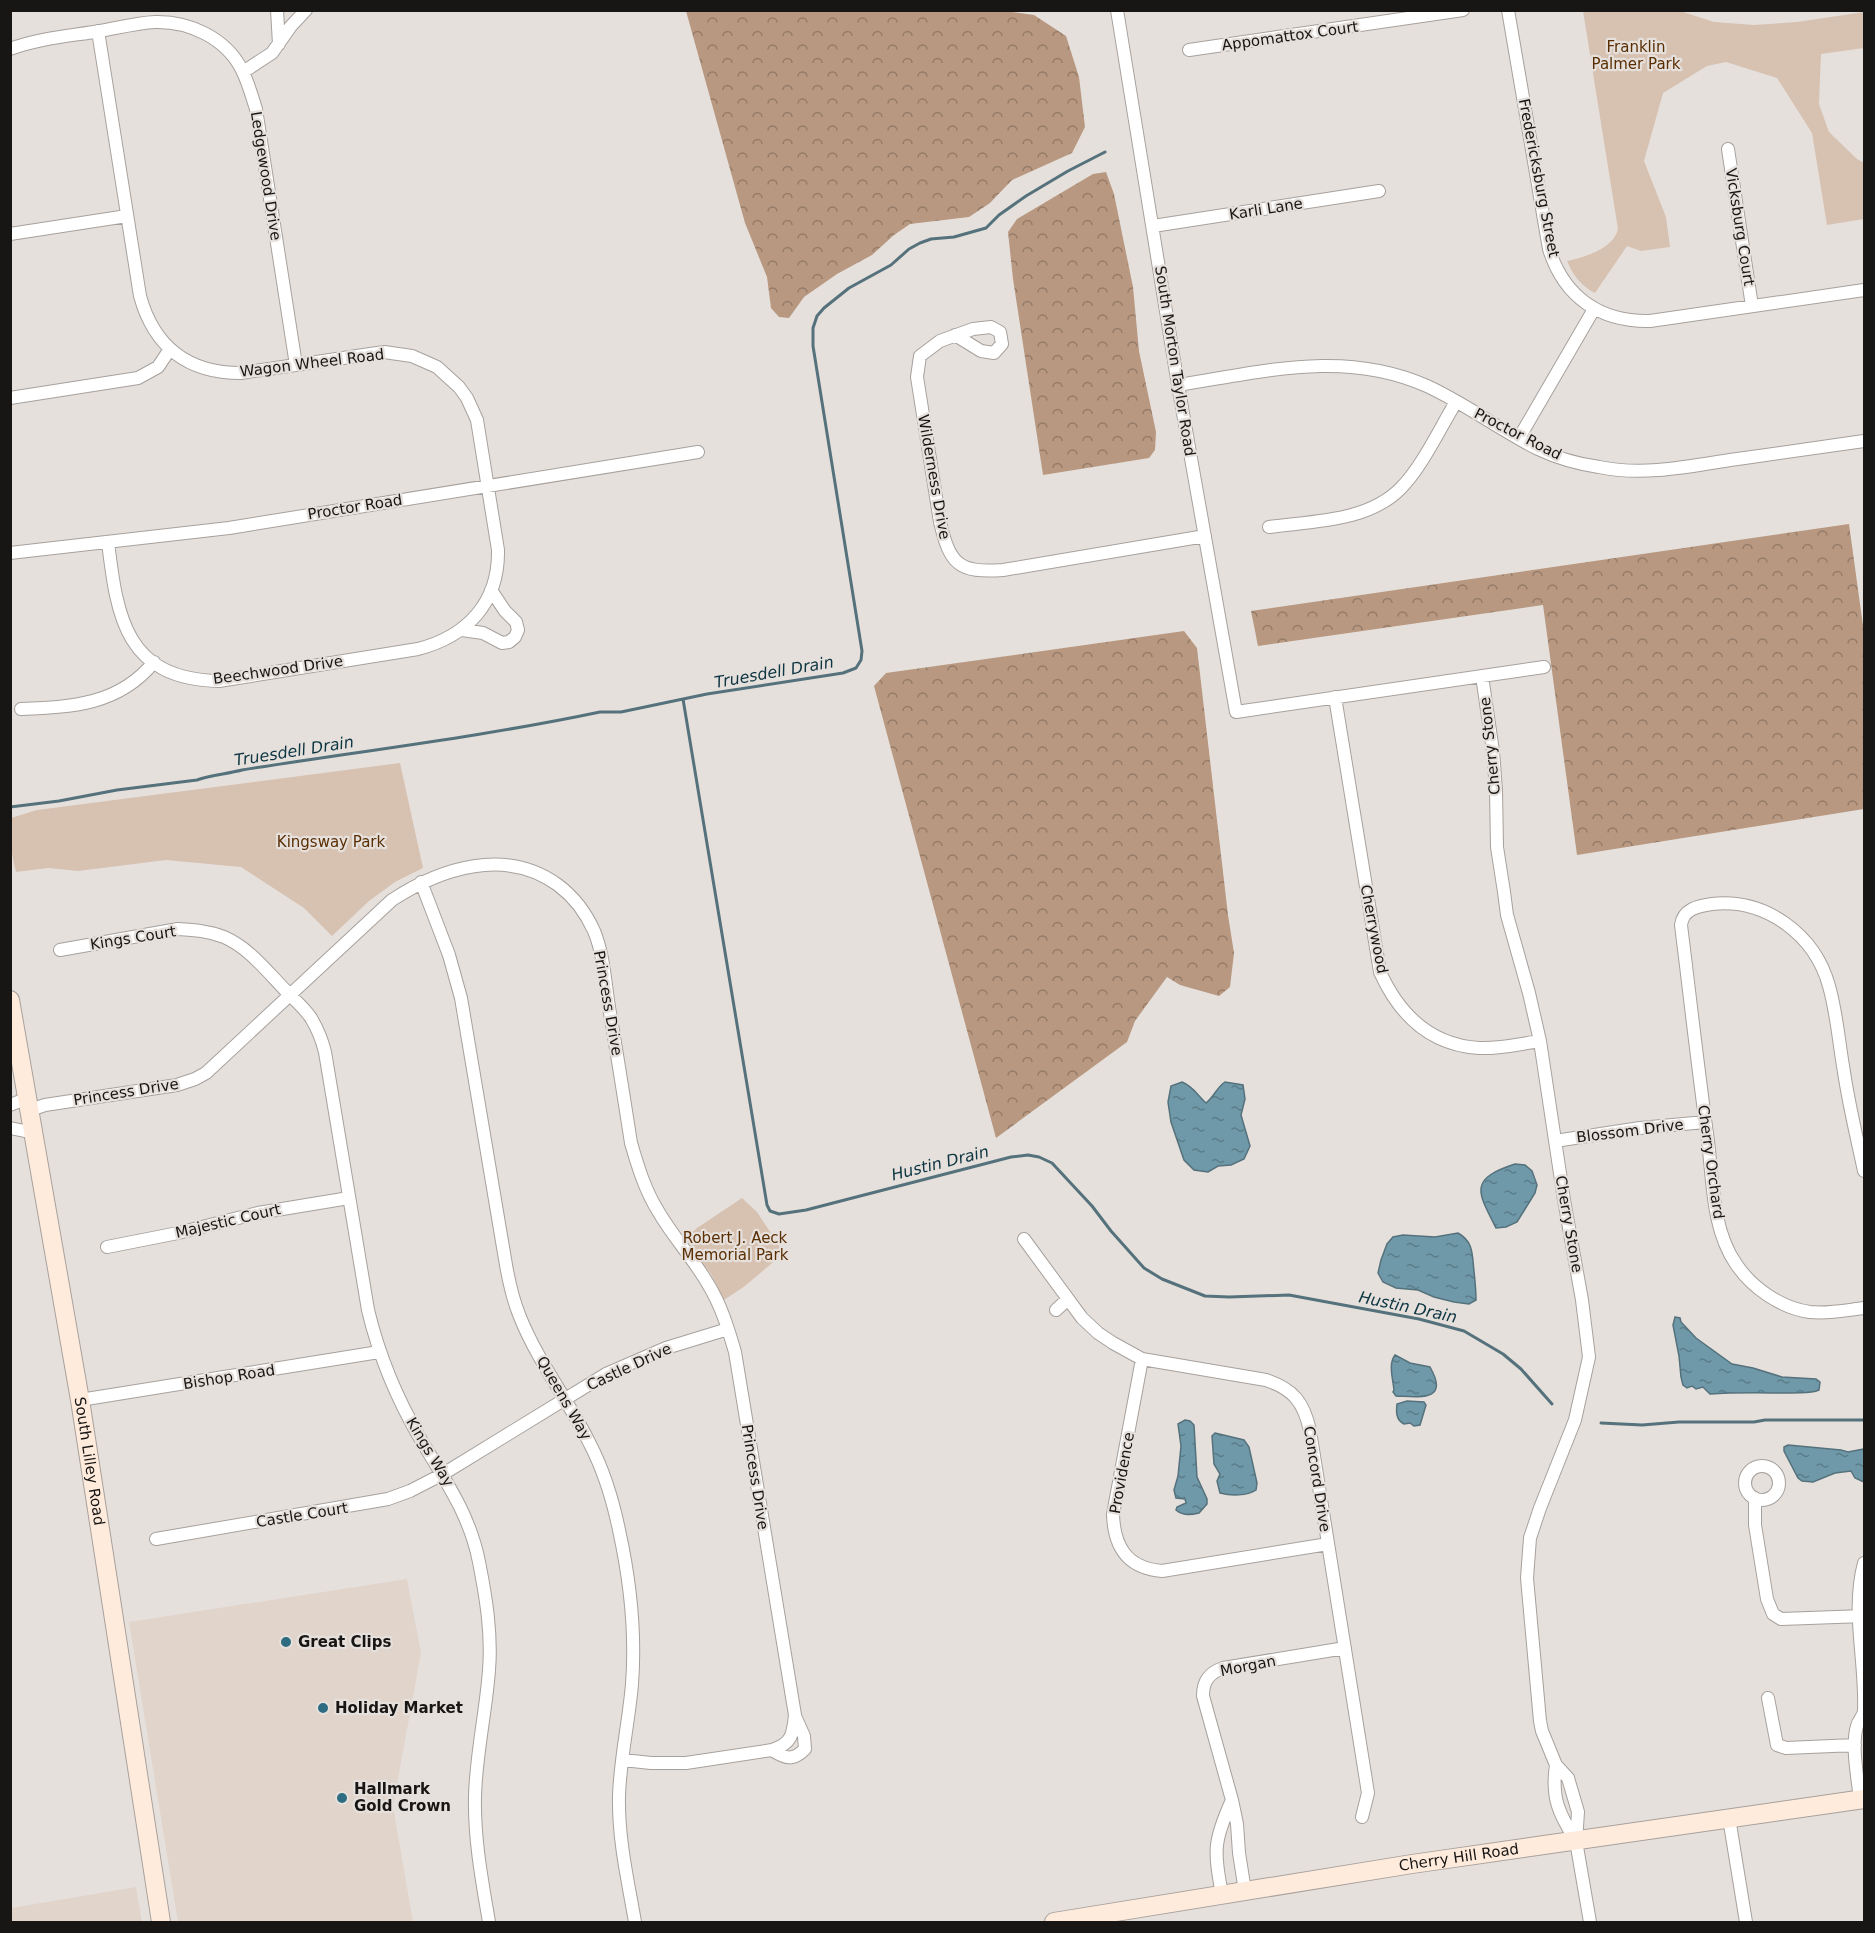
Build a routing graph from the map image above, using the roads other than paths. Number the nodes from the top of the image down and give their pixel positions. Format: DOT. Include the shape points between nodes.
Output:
graph roads {
  1 [pos="277,10"];
  2 [pos="306,10"];
  3 [pos="1117,10"];
  4 [pos="1462,10"];
  5 [pos="1508,10"];
  6 [pos="98,31"];
  7 [pos="279,44"];
  8 [pos="10,49"];
  9 [pos="1189,50"];
  10 [pos="243,72"];
  11 [pos="1728,149"];
  12 [pos="1379,191"];
  13 [pos="127,216"];
  14 [pos="1153,226"];
  15 [pos="10,234"];
  16 [pos="1864,290"];
  17 [pos="1752,306"];
  18 [pos="1594,309"];
  19 [pos="955,335"];
  20 [pos="170,349"];
  21 [pos="296,365"];
  22 [pos="1178,385"];
  23 [pos="10,398"];
  24 [pos="1456,402"];
  25 [pos="1519,438"];
  26 [pos="1864,441"];
  27 [pos="698,452"];
  28 [pos="488,486"];
  29 [pos="1269,527"];
  30 [pos="1205,536"];
  31 [pos="108,542"];
  32 [pos="10,553"];
  33 [pos="491,590"];
  34 [pos="462,630"];
  35 [pos="154,662"];
  36 [pos="1544,667"];
  37 [pos="1482,676"];
  38 [pos="1335,697"];
  39 [pos="21,709"];
  40 [pos="1236,712"];
  41 [pos="422,882"];
  42 [pos="60,950"];
  43 [pos="290,995"];
  44 [pos="10,1000"];
  45 [pos="1540,1041"];
  46 [pos="29,1104"];
  47 [pos="10,1106"];
  48 [pos="1705,1122"];
  49 [pos="10,1128"];
  50 [pos="34,1133"];
  51 [pos="1555,1141"];
  52 [pos="1864,1171"];
  53 [pos="349,1198"];
  54 [pos="1024,1239"];
  55 [pos="107,1247"];
  56 [pos="1068,1299"];
  57 [pos="1864,1308"];
  58 [pos="1056,1310"];
  59 [pos="728,1329"];
  60 [pos="379,1352"];
  61 [pos="1142,1359"];
  62 [pos="565,1398"];
  63 [pos="80,1400"];
  64 [pos="443,1474"];
  65 [pos="1755,1498"];
  66 [pos="156,1539"];
  67 [pos="1328,1544"];
  68 [pos="1864,1563"];
  69 [pos="1862,1616"];
  70 [pos="1345,1648"];
  71 [pos="1768,1698"];
  72 [pos="1864,1713"];
  73 [pos="795,1715"];
  74 [pos="1856,1745"];
  75 [pos="772,1750"];
  76 [pos="622,1760"];
  77 [pos="1556,1766"];
  78 [pos="1862,1799"];
  79 [pos="1232,1800"];
  80 [pos="1362,1817"];
  81 [pos="1729,1818"];
  82 [pos="1576,1841"];
  83 [pos="1245,1891"];
  84 [pos="1222,1895"];
  85 [pos="1064,1922"];
  86 [pos="161,1923"];
  87 [pos="489,1923"];
  88 [pos="634,1923"];
  89 [pos="1590,1923"];
  90 [pos="1746,1923"];
  1 -- 7 [label="street"];
  2 -- 7 [label="street"];
  3 -- 14 [label="street, South Morton Taylor Road"];
  4 -- 9 [label="street, Appomattox Court"];
  5 -- 18 [label="street, Fredericksburg Street" via="1549,249 1565,283"];
  6 -- 8 [label="street, Ledgewood Drive"];
  6 -- 10 [label="street, Ledgewood Drive" via="153,22 178,24 219,43"];
  6 -- 13 [label="street, Wagon Wheel Road"];
  7 -- 10 [label="street" via="266,58"];
  10 -- 21 [label="street, Ledgewood Drive" via="256,109"];
  11 -- 17 [label="street, Vicksburg Court"];
  12 -- 14 [label="street, Karli Lane"];
  13 -- 15 [label="street"];
  13 -- 20 [label="street, Wagon Wheel Road" via="144,308 155,332"];
  14 -- 22 [label="street, South Morton Taylor Road"];
  16 -- 17 [label="street, Fredericksburg Street"];
  17 -- 18 [label="street, Fredericksburg Street" via="1642,321 1616,318"];
  18 -- 25 [label="street"];
  19 -- 30 [label="street, Wilderness Drive" via="920,357 916,377 945,546 958,564 980,572 1003,570"];
  20 -- 21 [label="street, Wagon Wheel Road" via="194,365 224,373"];
  20 -- 23 [label="street" via="158,367 138,378"];
  21 -- 28 [label="street, Wagon Wheel Road" via="384,352 412,356 437,367 459,387 474,411"];
  22 -- 24 [label="street, Proctor Road" via="1306,366 1345,365 1403,377"];
  22 -- 30 [label="street, South Morton Taylor Road"];
  24 -- 25 [label="street, Proctor Road"];
  24 -- 29 [label="street" via="1413,475 1383,503 1357,514"];
  25 -- 26 [label="street, Proctor Road" via="1579,463 1634,471 1665,470"];
  27 -- 28 [label="street, Proctor Road"];
  28 -- 31 [label="street, Proctor Road" via="228,528"];
  28 -- 33 [label="street, Beechwood Drive" via="498,550"];
  30 -- 40 [label="street, South Morton Taylor Road"];
  31 -- 32 [label="street, Proctor Road"];
  31 -- 35 [label="street, Beechwood Drive" via="122,620 134,644"];
  33 -- 34 [label="street, Beechwood Drive" via="481,610"];
  33 -- 34 [label="street" via="516,622 515,637 502,643 483,633"];
  34 -- 35 [label="street, Beechwood Drive" via="443,642 418,649 219,681 183,677"];
  35 -- 39 [label="street" via="135,682 104,698 82,704"];
  36 -- 37 [label="street, Cherry Stone"];
  37 -- 38 [label="street, Cherry Stone"];
  37 -- 45 [label="street, Cherry Stone" via="1493,751 1497,847 1507,915"];
  38 -- 40 [label="street, Cherry Stone"];
  38 -- 45 [label="street, Cherrywood" via="1377,958 1387,988 1406,1015 1441,1039 1480,1048"];
  41 -- 43 [label="street, Princess Drive" via="392,900"];
  41 -- 59 [label="street, Princess Drive" via="470,867 513,866 551,880 583,911 600,952 631,1143 639,1170 659,1212 709,1285"];
  41 -- 62 [label="street, Queens Way" via="461,998 513,1299 528,1335"];
  42 -- 43 [label="street, Kings Court" via="178,929 196,930 223,937 247,951"];
  43 -- 46 [label="street, Princess Drive" via="216,1066 195,1079 45,1105"];
  43 -- 53 [label="street, Kings Way" via="310,1016 324,1045"];
  44 -- 46 [label="street, South Lilley Road"];
  45 -- 51 [label="street, Cherry Stone"];
  46 -- 47 [label="street, Princess Drive"];
  46 -- 50 [label="street, South Lilley Road"];
  48 -- 51 [label="street, Blossom Drive"];
  48 -- 52 [label="street, Cherry Orchard" via="1682,919 1686,912 1705,906 1755,908 1787,924 1824,970"];
  48 -- 57 [label="street, Cherry Orchard" via="1722,1235 1744,1275 1770,1297 1795,1308 1810,1312"];
  49 -- 50 [label="street"];
  50 -- 63 [label="street, South Lilley Road"];
  51 -- 77 [label="street, Cherry Stone" via="1589,1357 1575,1420 1530,1538 1528,1596 1540,1721"];
  53 -- 55 [label="street, Majestic Court" via="258,1213"];
  53 -- 60 [label="street, Kings Way"];
  54 -- 56 [label="street, Concord Drive"];
  56 -- 58 [label="street"];
  56 -- 61 [label="street, Concord Drive" via="1098,1333"];
  59 -- 62 [label="street, Castle Drive" via="644,1356"];
  59 -- 73 [label="street, Princess Drive"];
  60 -- 63 [label="street, Bishop Road"];
  60 -- 64 [label="street, Kings Way" via="405,1411"];
  61 -- 67 [label="street, Concord Drive" via="1266,1380 1290,1391 1308,1420"];
  61 -- 67 [label="street, Providence" via="1113,1514 1119,1546 1130,1559 1144,1568 1162,1571"];
  62 -- 64 [label="street, Castle Drive"];
  62 -- 76 [label="street, Queens Way" via="600,1467 623,1548 633,1653"];
  63 -- 86 [label="street, South Lilley Road"];
  64 -- 66 [label="street, Castle Court" via="378,1502"];
  64 -- 87 [label="street, Kings Way" via="472,1535 488,1617 489,1671 475,1797"];
  65 -- 69 [label="street" via="1755,1525 1773,1614 1781,1619"];
  67 -- 70 [label="street, Concord Drive"];
  68 -- 69 [label="street"];
  69 -- 72 [label="street"];
  70 -- 79 [label="street, Morgan" via="1223,1668 1208,1677 1203,1696"];
  70 -- 80 [label="street, Concord Drive" via="1368,1792"];
  71 -- 74 [label="street" via="1777,1745"];
  72 -- 74 [label="street" via="1857,1725"];
  73 -- 75 [label="street, Princess Drive" via="793,1734 783,1746"];
  73 -- 75 [label="street, Princess Drive" via="805,1749 791,1759"];
  74 -- 78 [label="street"];
  75 -- 76 [label="street, Princess Drive" via="686,1763"];
  76 -- 88 [label="street, Queens Way" via="619,1816"];
  77 -- 82 [label="street, Cherry Stone" via="1553,1782 1560,1815"];
  77 -- 82 [label="street, Cherry Stone" via="1568,1778 1578,1812"];
  78 -- 81 [label="street, Cherry Hill Road"];
  79 -- 83 [label="street, Morgan"];
  79 -- 84 [label="street" via="1215,1853"];
  81 -- 82 [label="street, Cherry Hill Road"];
  81 -- 90 [label="street"];
  82 -- 83 [label="street, Cherry Hill Road"];
  82 -- 89 [label="street"];
  83 -- 84 [label="street, Cherry Hill Road"];
  84 -- 85 [label="street, Cherry Hill Road"];
}
